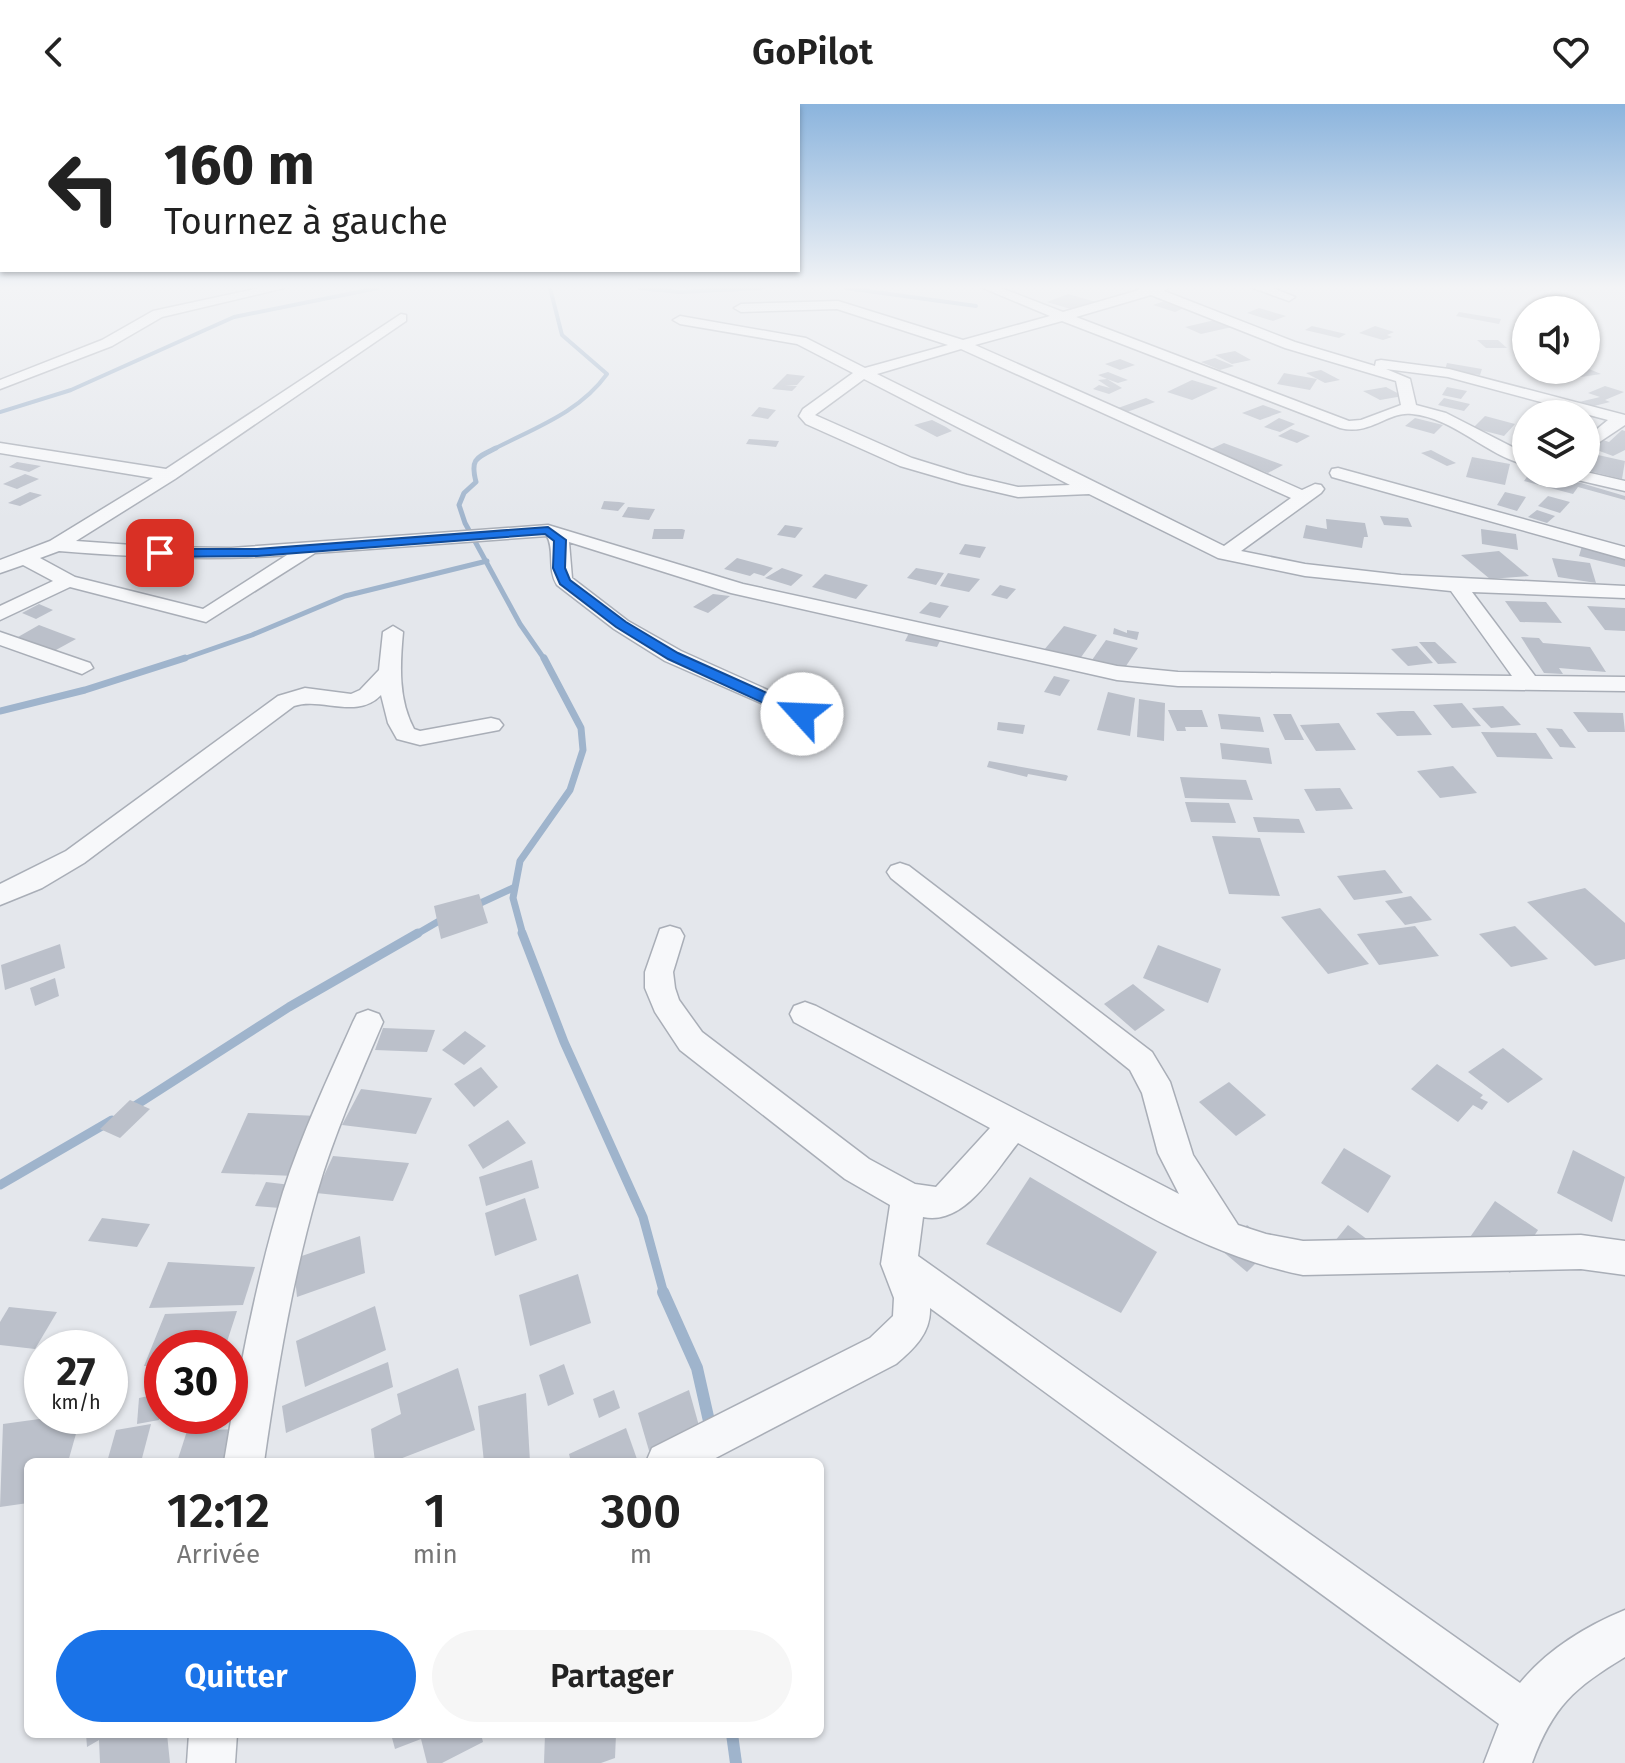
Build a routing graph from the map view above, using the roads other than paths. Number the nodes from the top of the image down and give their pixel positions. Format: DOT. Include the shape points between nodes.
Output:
graph roads {
  1 [pos="50,365"];
  2 [pos="331,365"];
  3 [pos="848,365"];
  4 [pos="890,365"];
  5 [pos="1009,365"];
  6 [pos="1191,365"];
  7 [pos="1359,365"];
  8 [pos="1389,365"];
  9 [pos="863,373"];
  10 [pos="0,385"];
  11 [pos="1409,409"];
  12 [pos="1623,419"];
  13 [pos="1600,436"];
  14 [pos="0,448"];
  15 [pos="1512,453"];
  16 [pos="169,475"];
  17 [pos="1600,480"];
  18 [pos="1625,486"];
  19 [pos="1091,488"];
  20 [pos="1304,497"];
  21 [pos="556,534"];
  22 [pos="57,545"];
  23 [pos="310,549"];
  24 [pos="1625,553"];
  25 [pos="1225,554"];
  26 [pos="23,557"];
  27 [pos="0,567"];
  28 [pos="68,581"];
  29 [pos="1458,587"];
  30 [pos="1625,592"];
  31 [pos="0,614"];
  32 [pos="393,632"];
  33 [pos="0,638"];
  34 [pos="82,668"];
  35 [pos="389,673"];
  36 [pos="1529,684"];
  37 [pos="1625,684"];
  38 [pos="802,714"];
  39 [pos="491,725"];
  40 [pos="900,872"];
  41 [pos="5,885"];
  42 [pos="670,936"];
  43 [pos="805,1014"];
  44 [pos="368,1022"];
  45 [pos="1014,1124"];
  46 [pos="908,1198"];
  47 [pos="1226,1237"];
  48 [pos="1625,1258"];
  49 [pos="899,1264"];
  50 [pos="245,1458"];
  51 [pos="674,1458"];
  52 [pos="1625,1632"];
  53 [pos="1526,1715"];
  54 [pos="213,1738"];
  55 [pos="211,1763"];
  56 [pos="1508,1763"];
  1 -- 10 [label="street"];
  2 -- 16 [label="street"];
  3 -- 9 [label="street"];
  4 -- 9 [label="street"];
  5 -- 20 [label="street"];
  6 -- 11 [label="street" via="1346,425 1361,427"];
  7 -- 11 [label="street" via="1401,378"];
  8 -- 12 [label="street" via="1449,373"];
  9 -- 19 [label="street"];
  9 -- 19 [label="street" via="807,416 948,476 1018,492"];
  11 -- 15 [label="street"];
  12 -- 13 [label="street"];
  14 -- 16 [label="street"];
  16 -- 22 [label="street"];
  17 -- 18 [label="street"];
  19 -- 25 [label="street"];
  20 -- 24 [label="street" via="1345,467"];
  20 -- 25 [label="street"];
  21 -- 23 [label="street" via="536,529"];
  21 -- 36 [label="street" via="738,589 1117,673 1178,679"];
  21 -- 38 [label="street" via="564,581 621,625 673,656"];
  22 -- 23 [label="street" via="196,554"];
  22 -- 26 [label="street"];
  23 -- 28 [label="street" via="206,616"];
  25 -- 29 [label="street" via="1338,575"];
  26 -- 27 [label="street"];
  26 -- 28 [label="street"];
  28 -- 31 [label="street"];
  29 -- 30 [label="street"];
  29 -- 36 [label="street"];
  32 -- 35 [label="street"];
  33 -- 34 [label="street"];
  35 -- 39 [label="street" via="405,734 420,738"];
  35 -- 41 [label="street" via="362,699 305,695 286,701 75,857"];
  36 -- 37 [label="street"];
  40 -- 47 [label="street" via="1141,1061 1153,1076 1177,1158"];
  42 -- 46 [label="street" via="659,972 660,988 691,1041 857,1169"];
  43 -- 45 [label="street"];
  44 -- 50 [label="street" via="306,1177 272,1304"];
  45 -- 46 [label="street" via="943,1202"];
  45 -- 47 [label="street"];
  46 -- 49 [label="street"];
  47 -- 48 [label="street" via="1303,1258 1581,1252"];
  49 -- 51 [label="street" via="912,1298 905,1333 883,1351"];
  49 -- 53 [label="street"];
  52 -- 53 [label="street" via="1580,1658"];
  53 -- 56 [label="street"];
  54 -- 55 [label="street"];
}
